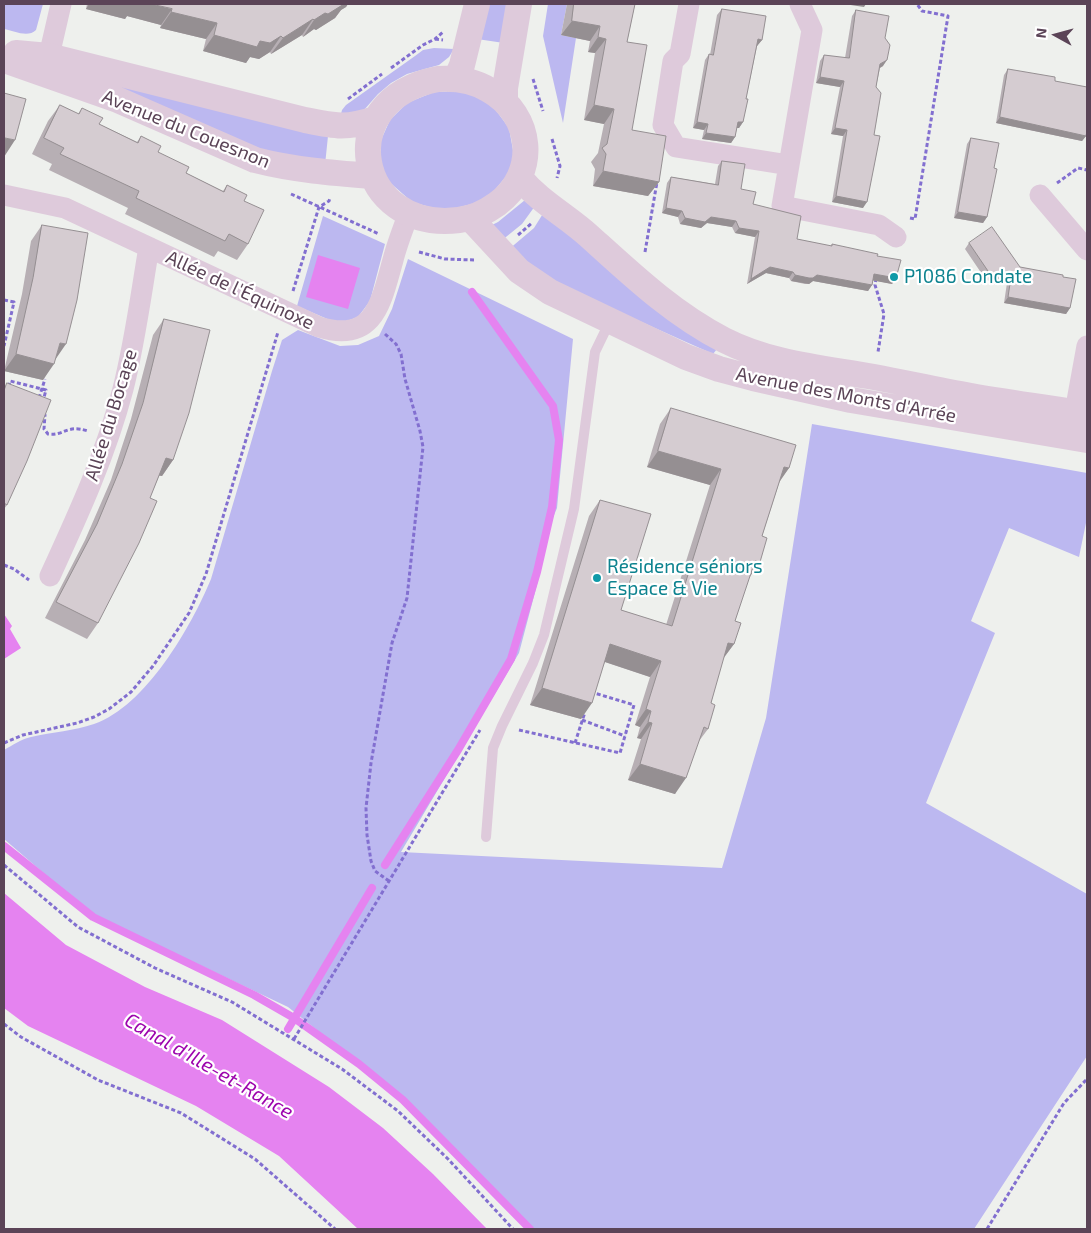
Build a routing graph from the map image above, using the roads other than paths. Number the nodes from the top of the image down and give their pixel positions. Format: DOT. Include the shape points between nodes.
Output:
graph roads {
  1 [pos="61,4"];
  2 [pos="477,4"];
  3 [pos="519,4"];
  4 [pos="689,4"];
  5 [pos="800,4"];
  6 [pos="4,51"];
  7 [pos="49,56"];
  8 [pos="4,60"];
  9 [pos="456,79"];
  10 [pos="505,101"];
  11 [pos="376,119"];
  12 [pos="789,165"];
  13 [pos="372,176"];
  14 [pos="520,178"];
  15 [pos="4,195"];
  16 [pos="1040,195"];
  17 [pos="409,213"];
  18 [pos="470,218"];
  19 [pos="896,237"];
  20 [pos="149,247"];
  21 [pos="1087,250"];
  22 [pos="611,320"];
  23 [pos="1087,346"];
  24 [pos="1081,413"];
  25 [pos="1087,440"];
  26 [pos="50,576"];
  27 [pos="486,837"];
  1 -- 7 [label="street"];
  2 -- 9 [label="street"];
  3 -- 10 [label="street"];
  4 -- 12 [label="street" via="680,54 673,61 663,125 676,147"];
  5 -- 12 [label="street" via="812,30"];
  6 -- 7 [label="street, Avenue du Couesnon"];
  7 -- 11 [label="street, Avenue du Couesnon" via="305,120 344,126"];
  8 -- 13 [label="street, Avenue du Couesnon" via="118,100 255,160"];
  9 -- 10 [label="street" via="478,84"];
  9 -- 11 [label="street" via="438,79 414,86 392,100"];
  10 -- 14 [label="street" via="518,120 526,141"];
  11 -- 13 [label="street" via="369,141"];
  12 -- 19 [label="street" via="782,206 879,225"];
  13 -- 17 [label="street" via="385,196"];
  14 -- 18 [label="street" via="501,201"];
  14 -- 24 [label="street, Avenue des Monts d'Arrée" via="544,203 586,233 640,281 702,328 734,345 782,361"];
  15 -- 20 [label="street, Allée de l'Équinoxe" via="65,208"];
  16 -- 21 [label="street"];
  17 -- 18 [label="street" via="437,220"];
  17 -- 20 [label="street, Allée de l'Équinoxe" via="380,304 369,320 358,328 343,332 319,327"];
  18 -- 22 [label="street, Avenue des Monts d'Arrée" via="518,271 550,292"];
  20 -- 26 [label="street, Allée du Bocage" via="123,389 90,486"];
  22 -- 25 [label="street, Avenue des Monts d'Arrée" via="686,357 753,378 852,400"];
  22 -- 27 [label="lane" via="595,352 574,509 544,635 493,748"];
  23 -- 24 [label="street"];
}
